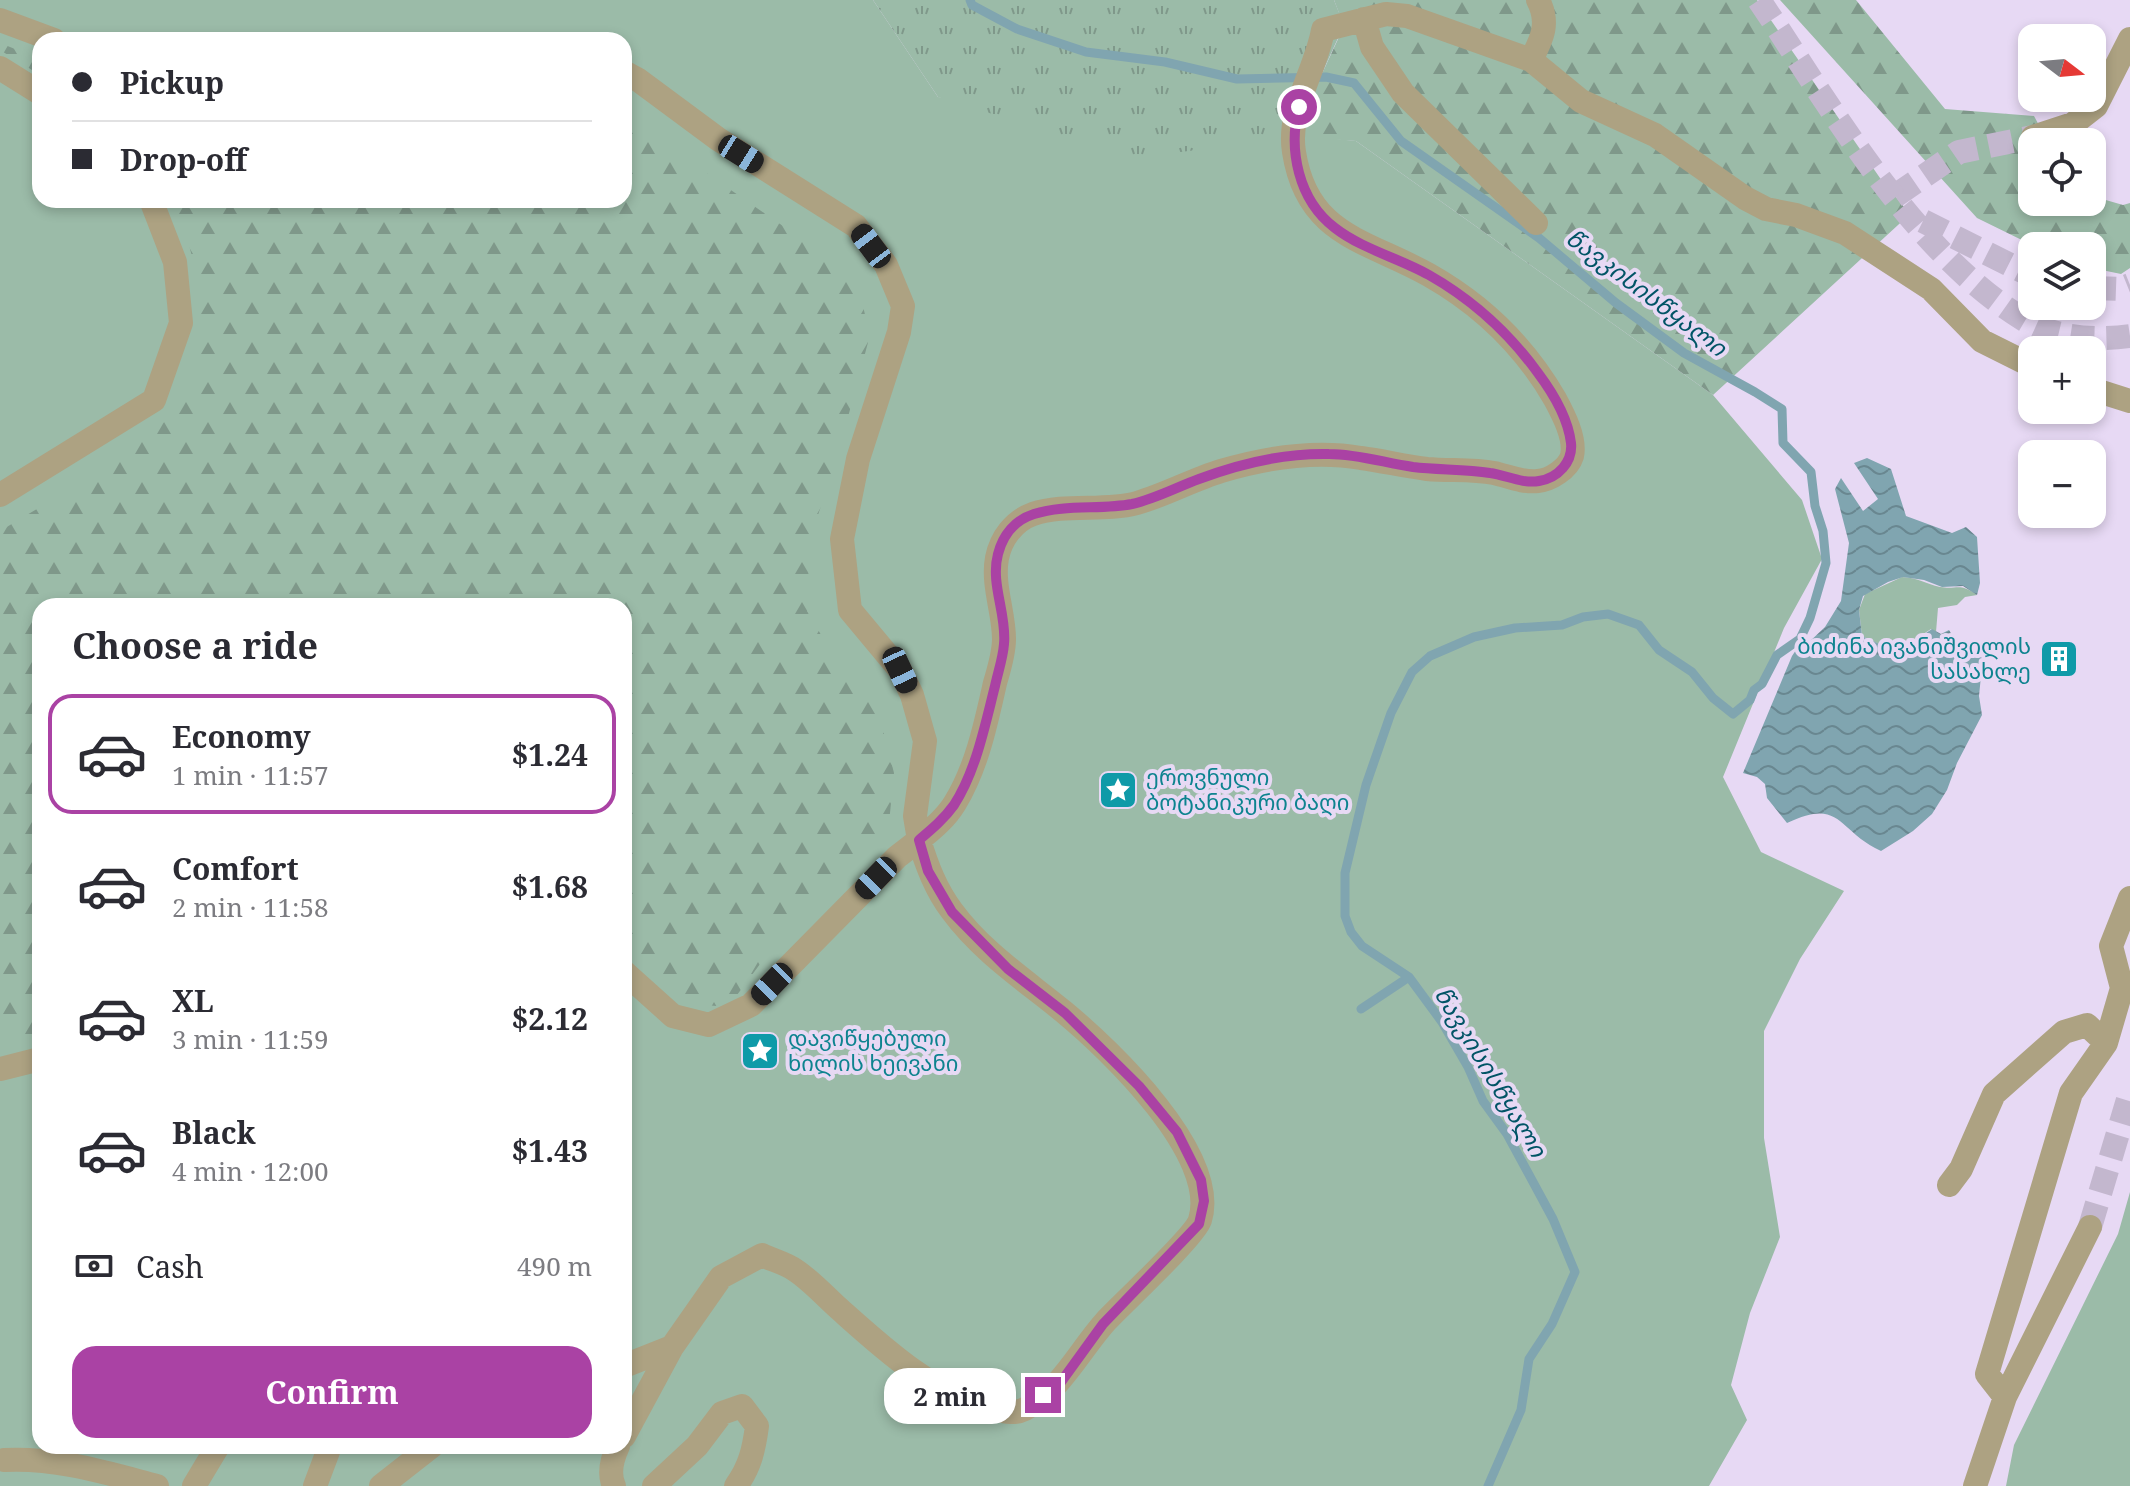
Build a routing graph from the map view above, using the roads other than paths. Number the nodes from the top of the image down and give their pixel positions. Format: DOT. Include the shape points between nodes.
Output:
graph roads {
  1 [pos="1538,0"];
  2 [pos="1364,19"];
  3 [pos="0,20"];
  4 [pos="32,32"];
  5 [pos="2130,39"];
  6 [pos="1531,60"];
  7 [pos="0,68"];
  8 [pos="632,76"];
  9 [pos="32,88"];
  10 [pos="2061,128"];
  11 [pos="154,208"];
  12 [pos="1536,223"];
  13 [pos="2018,359"];
  14 [pos="2106,393"];
  15 [pos="2129,399"];
  16 [pos="0,495"];
  17 [pos="919,840"];
  18 [pos="2130,898"];
  19 [pos="632,979"];
  20 [pos="2106,1043"];
  21 [pos="32,1061"];
  22 [pos="0,1069"];
  23 [pos="1949,1185"];
  24 [pos="2090,1227"];
  25 [pos="672,1347"];
  26 [pos="632,1363"];
  27 [pos="2005,1397"];
  28 [pos="632,1421"];
  29 [pos="213,1454"];
  30 [pos="327,1454"];
  31 [pos="422,1454"];
  32 [pos="614,1454"];
  33 [pos="4,1460"];
  34 [pos="157,1486"];
  35 [pos="194,1486"];
  36 [pos="315,1486"];
  37 [pos="381,1486"];
  38 [pos="614,1486"];
  39 [pos="654,1486"];
  40 [pos="736,1486"];
  41 [pos="1975,1486"];
  1 -- 6 [label="street" via="1544,33"];
  2 -- 6 [label="street" via="1407,16"];
  2 -- 12 [label="street" via="1372,47 1403,93"];
  2 -- 17 [label="street" via="1323,30 1293,130 1303,186 1334,227 1431,276 1515,341 1563,414 1572,456 1564,469 1541,481 1329,454 1287,457 1222,471 1135,503 1035,514 1015,524 997,557 1004,645 974,760 956,802"];
  3 -- 4 [label="street"];
  5 -- 10 [label="street" via="2096,106"];
  6 -- 13 [label="street" via="1581,101 1655,135 1745,198 1845,233 1931,289 1982,341"];
  7 -- 9 [label="street"];
  8 -- 17 [label="street" via="718,139 856,226 886,265 903,306 858,459 842,539 850,610 900,670 925,741 915,816"];
  11 -- 16 [label="street" via="175,262 181,323 154,400"];
  14 -- 15 [label="street"];
  17 -- 19 [label="street" via="751,1005 709,1025 673,1016"];
  17 -- 25 [label="street" via="928,871 952,912 1008,969 1065,1013 1177,1132 1201,1180 1199,1224 1103,1324 1061,1382 1013,1413 949,1391 897,1360 795,1270 762,1255 721,1277"];
  18 -- 20 [label="street" via="2111,946 2122,988"];
  20 -- 23 [label="street" via="2087,1025 2064,1032 2010,1079 1994,1094"];
  20 -- 27 [label="street" via="2071,1093 1987,1374"];
  21 -- 22 [label="street"];
  24 -- 27 [label="street"];
  25 -- 26 [label="street"];
  25 -- 28 [label="street"];
  27 -- 41 [label="street"];
  29 -- 35 [label="street"];
  30 -- 36 [label="street"];
  31 -- 37 [label="street"];
  32 -- 38 [label="street" via="610,1478"];
  33 -- 34 [label="street" via="58,1463"];
  39 -- 40 [label="street" via="697,1446 722,1413 742,1406 757,1426 754,1451"];
}
